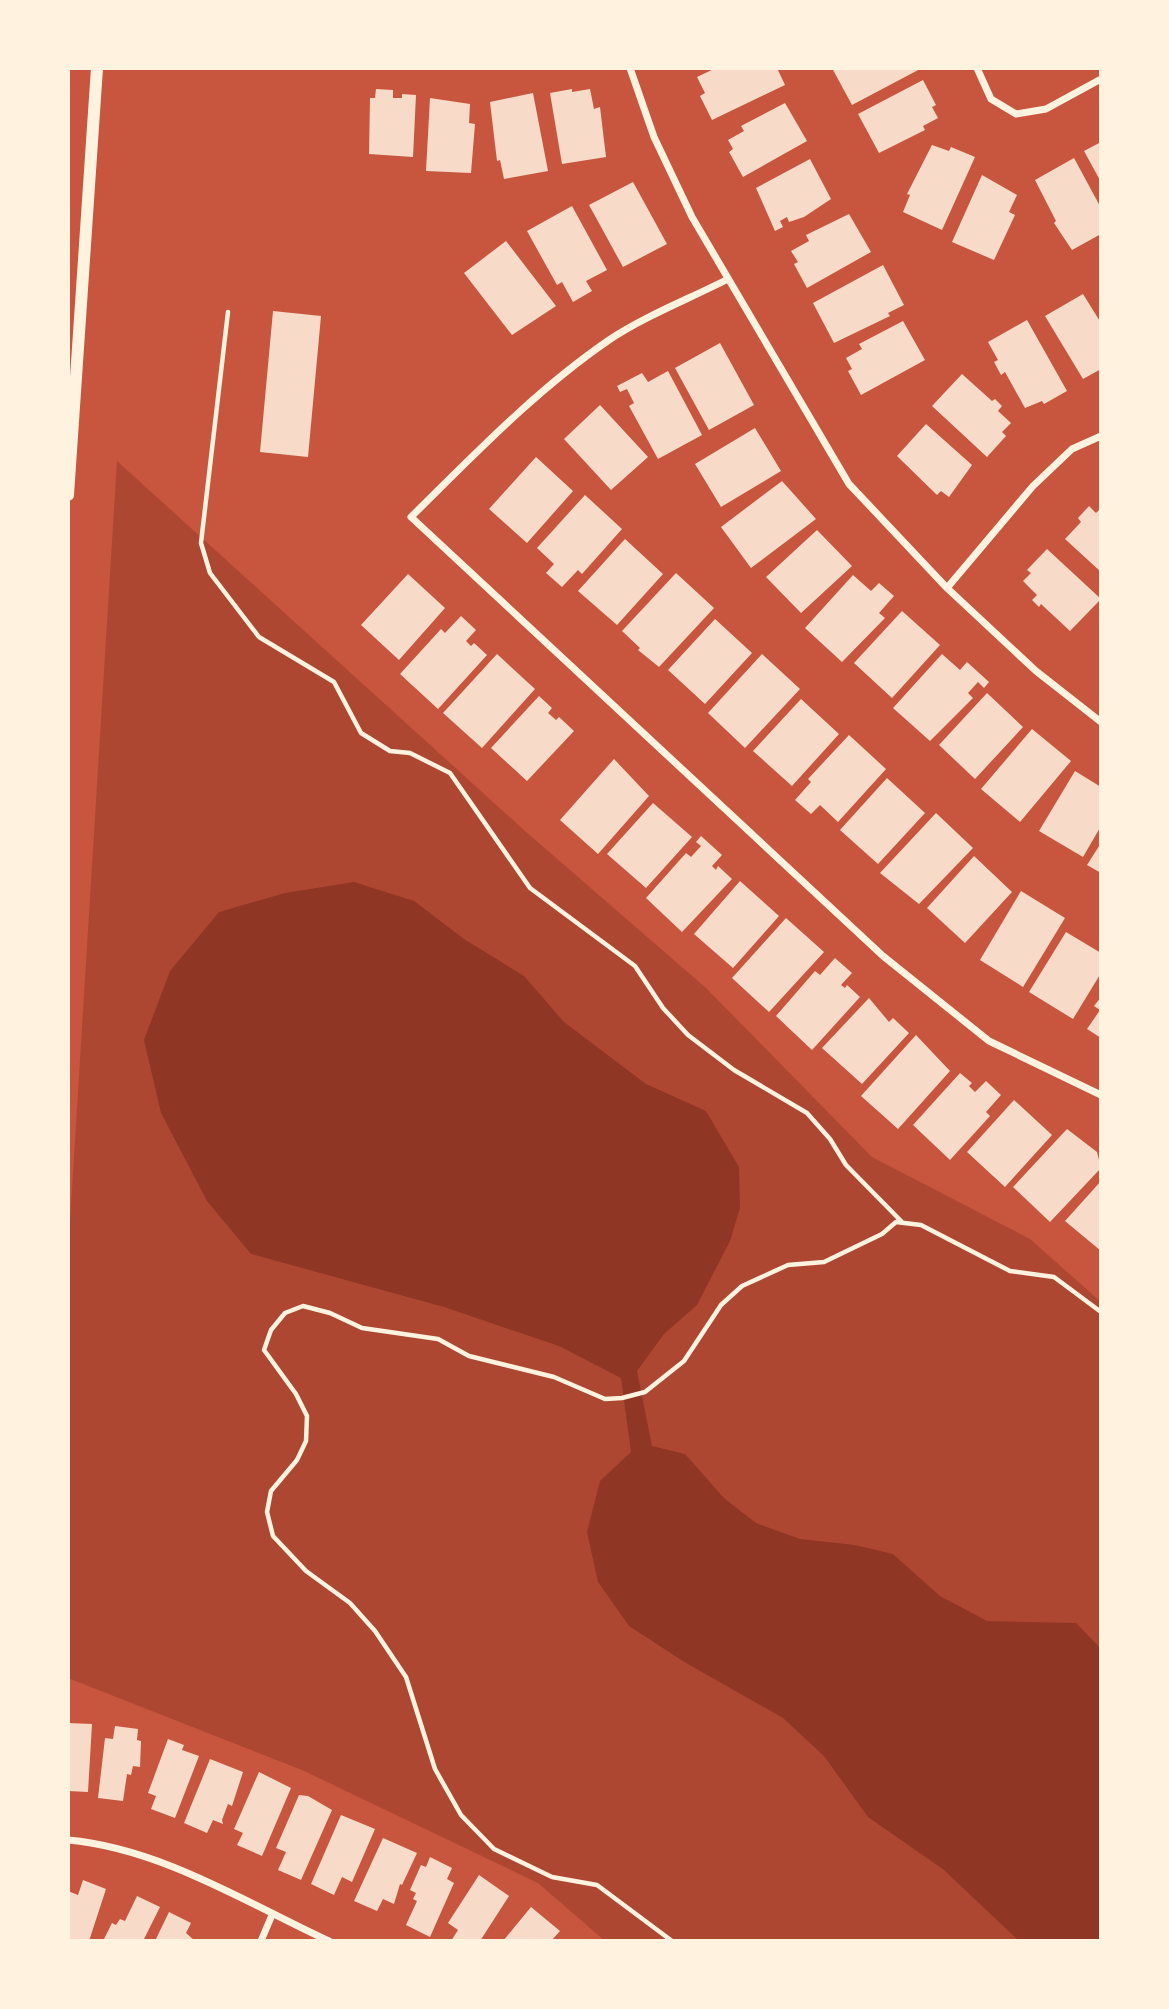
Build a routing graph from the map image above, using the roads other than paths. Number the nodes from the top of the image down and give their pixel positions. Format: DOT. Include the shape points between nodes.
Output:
graph roads {
  1 [pos="97,68"];
  2 [pos="630,68"];
  3 [pos="977,68"];
  4 [pos="1101,79"];
  5 [pos="728,279"];
  6 [pos="1101,436"];
  7 [pos="68,495"];
  8 [pos="947,588"];
  9 [pos="1101,722"];
  10 [pos="1101,1095"];
  11 [pos="68,1840"];
  12 [pos="272,1915"];
  13 [pos="261,1941"];
  14 [pos="329,1941"];
  1 -- 7 [label="street"];
  2 -- 5 [label="street" via="654,137"];
  3 -- 4 [label="street" via="991,99 1016,114 1046,109"];
  5 -- 8 [label="street" via="849,484"];
  5 -- 10 [label="street" via="612,338 565,371 411,517 883,956 989,1041"];
  6 -- 8 [label="street" via="1072,449 1033,486"];
  8 -- 9 [label="street" via="1036,671"];
  11 -- 12 [label="street" via="104,1843 181,1872"];
  12 -- 13 [label="street"];
  12 -- 14 [label="street"];
}
